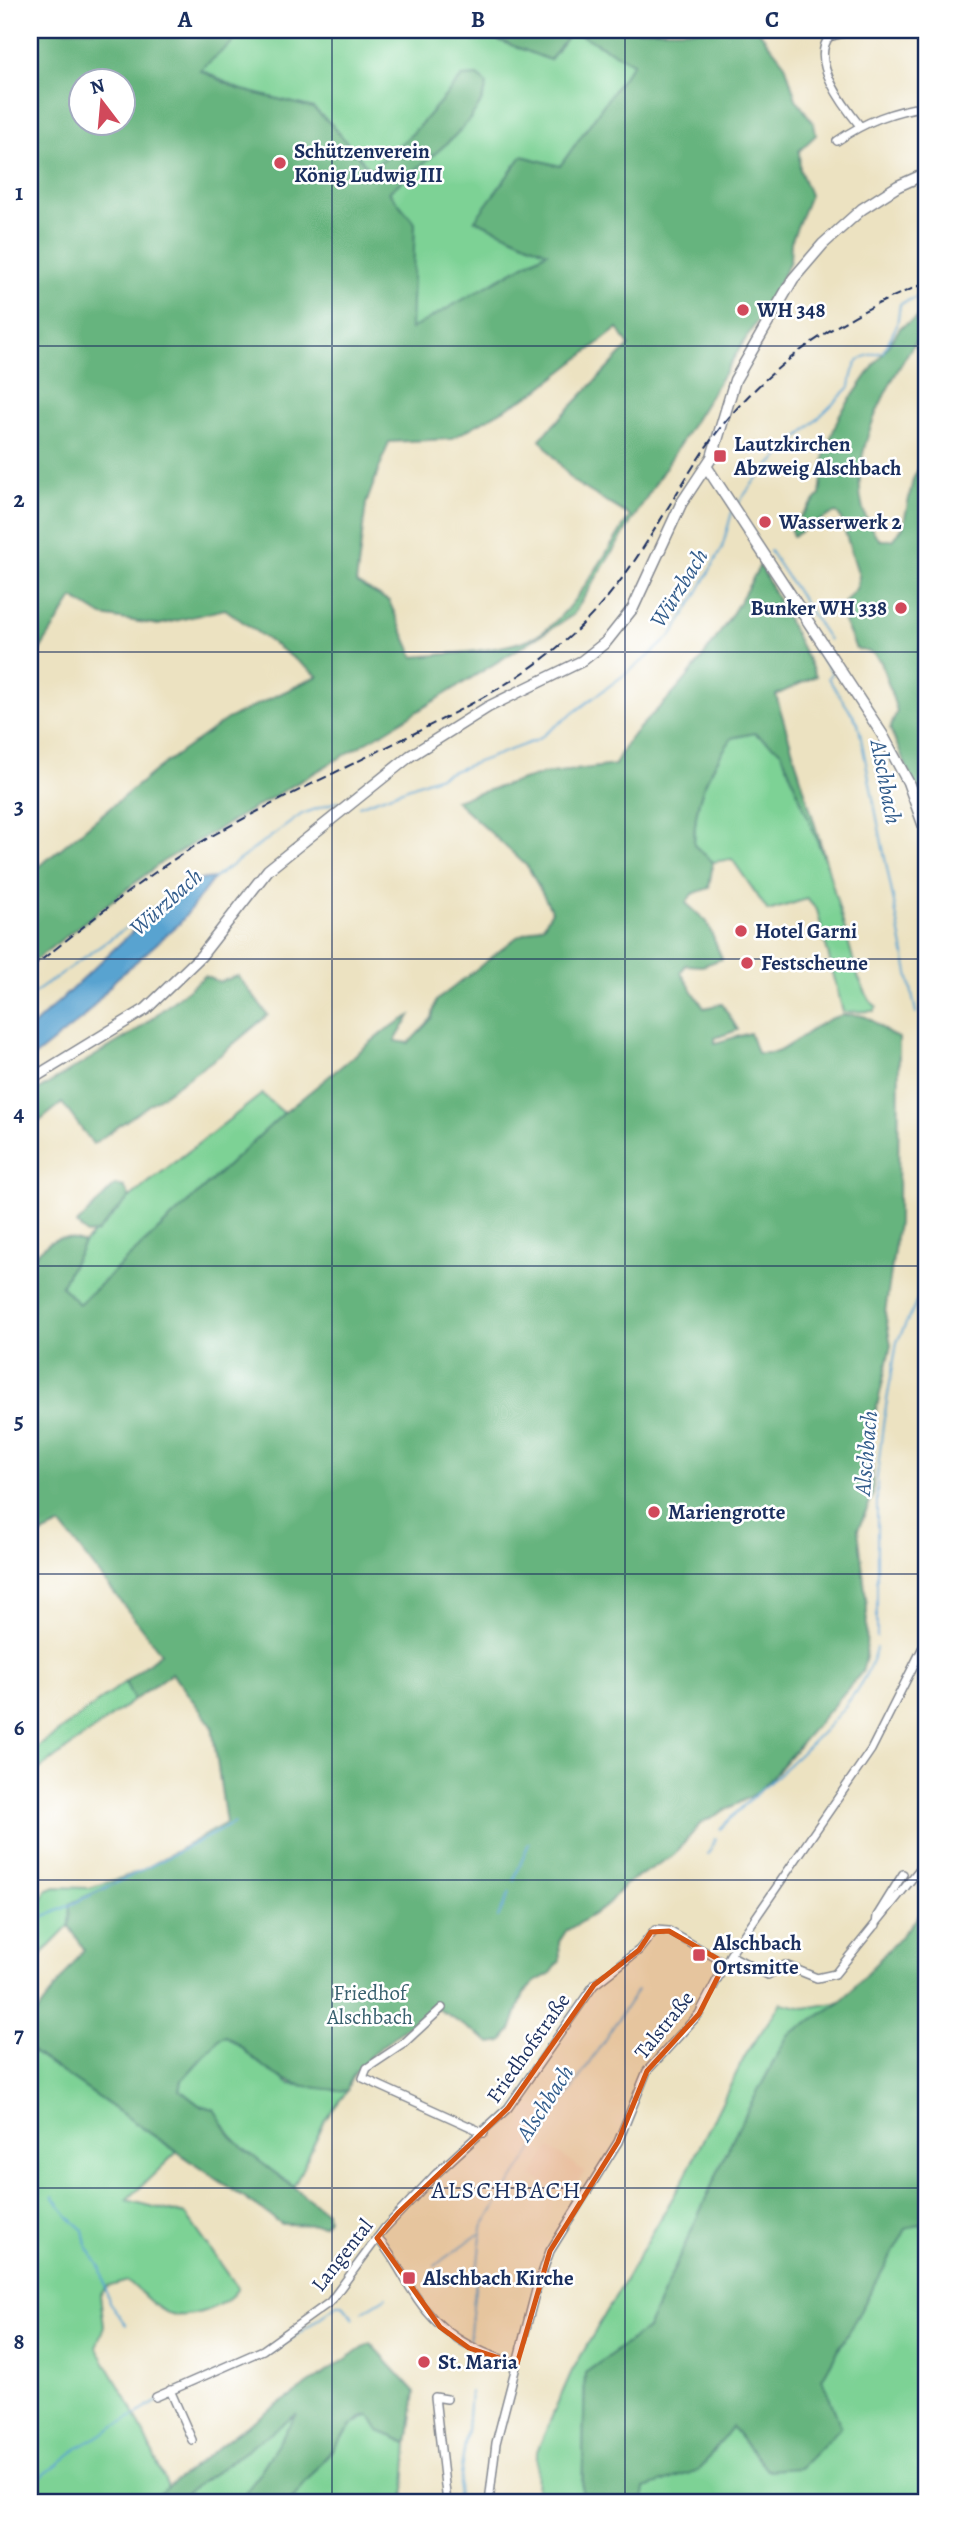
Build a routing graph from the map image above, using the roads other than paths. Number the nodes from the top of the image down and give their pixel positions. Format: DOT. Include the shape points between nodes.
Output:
graph roads {
  1 [pos="855,30"];
  2 [pos="841,31"];
  3 [pos="927,106"];
  4 [pos="860,126"];
  5 [pos="837,141"];
  6 [pos="927,173"];
  7 [pos="706,466"];
  8 [pos="927,835"];
  9 [pos="30,1080"];
  10 [pos="927,1639"];
  11 [pos="927,1860"];
  12 [pos="903,1874"];
  13 [pos="876,1926"];
  14 [pos="730,1955"];
  15 [pos="725,1963"];
  16 [pos="442,2008"];
  17 [pos="484,2133"];
  18 [pos="377,2238"];
  19 [pos="517,2364"];
  20 [pos="170,2390"];
  21 [pos="156,2396"];
  22 [pos="447,2399"];
  23 [pos="192,2440"];
  24 [pos="447,2503"];
  25 [pos="489,2503"];
  1 -- 2 [label="street"];
  2 -- 4 [label="street" via="829,37 823,53 834,91"];
  3 -- 4 [label="street" via="888,113"];
  4 -- 5 [label="street"];
  6 -- 7 [label="main road" via="883,195 839,229 793,279 728,396 719,439"];
  7 -- 8 [label="main road" via="882,734 908,782"];
  7 -- 9 [label="main road" via="681,504 633,608 606,642 582,661 488,706 410,756 268,870 201,956 146,1009"];
  10 -- 14 [label="street, Talstraße" via="871,1750"];
  11 -- 13 [label="street"];
  12 -- 13 [label="street" via="877,1916"];
  13 -- 14 [label="street" via="844,1967 828,1978 805,1975 785,1965 768,1975"];
  14 -- 15 [label="street, Talstraße"];
  15 -- 17 [label="street, Friedhofstraße" via="669,1931 655,1930 639,1951 594,1985 517,2097"];
  15 -- 19 [label="street, Talstraße" via="699,2014 647,2071 618,2142 550,2251"];
  16 -- 17 [label="street, Friedhofstraße" via="403,2044 367,2068 363,2078"];
  17 -- 18 [label="street, Langental" via="436,2174"];
  18 -- 19 [label="street" via="440,2327 469,2348"];
  18 -- 20 [label="street, Langental" via="339,2293 297,2328 263,2350"];
  19 -- 25 [label="street, Talstraße" via="492,2461"];
  20 -- 21 [label="street, Langental"];
  20 -- 23 [label="street"];
  22 -- 24 [label="street" via="435,2397"];
}
